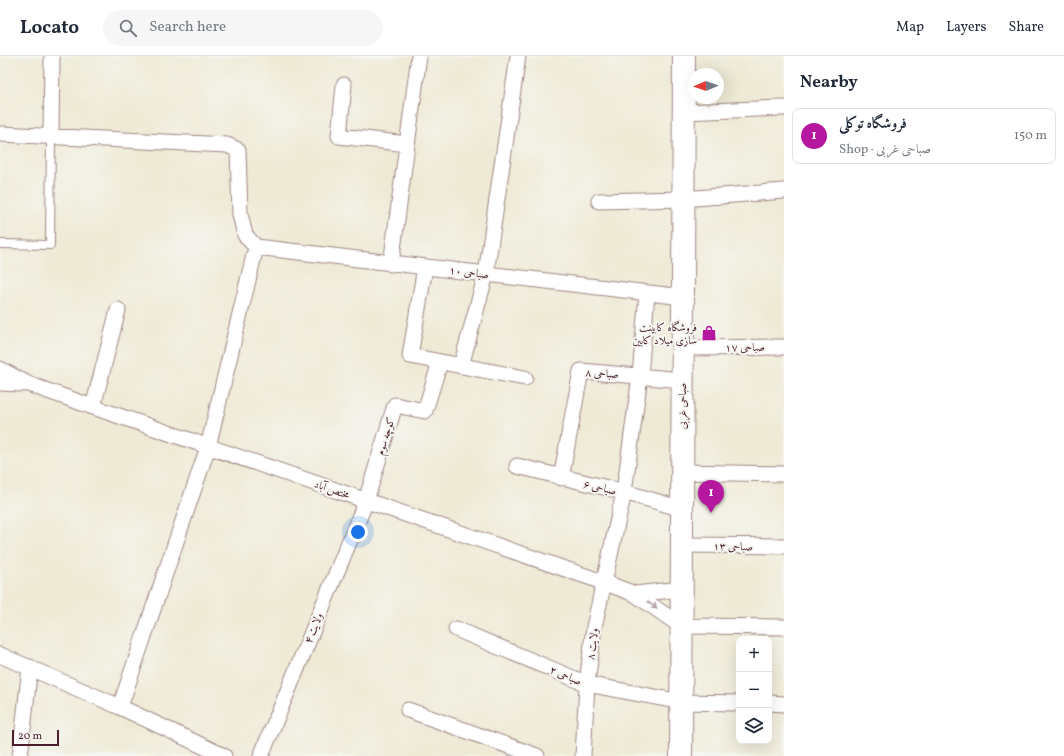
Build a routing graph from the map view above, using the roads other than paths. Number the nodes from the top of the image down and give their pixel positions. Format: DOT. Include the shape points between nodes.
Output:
graph roads {
  1 [pos="52,56"];
  2 [pos="418,56"];
  3 [pos="518,56"];
  4 [pos="684,56"];
  5 [pos="344,85"];
  6 [pos="784,108"];
  7 [pos="684,112"];
  8 [pos="0,134"];
  9 [pos="51,135"];
  10 [pos="407,144"];
  11 [pos="784,191"];
  12 [pos="683,199"];
  13 [pos="599,201"];
  14 [pos="0,244"];
  15 [pos="256,247"];
  16 [pos="392,264"];
  17 [pos="425,267"];
  18 [pos="486,274"];
  19 [pos="647,293"];
  20 [pos="683,297"];
  21 [pos="118,310"];
  22 [pos="784,347"];
  23 [pos="683,348"];
  24 [pos="440,362"];
  25 [pos="460,366"];
  26 [pos="0,369"];
  27 [pos="640,376"];
  28 [pos="525,378"];
  29 [pos="682,380"];
  30 [pos="0,383"];
  31 [pos="28,384"];
  32 [pos="93,408"];
  33 [pos="208,447"];
  34 [pos="517,466"];
  35 [pos="682,472"];
  36 [pos="784,474"];
  37 [pos="561,478"];
  38 [pos="624,492"];
  39 [pos="366,501"];
  40 [pos="682,509"];
  41 [pos="682,545"];
  42 [pos="784,546"];
  43 [pos="603,582"];
  44 [pos="681,589"];
  45 [pos="635,594"];
  46 [pos="681,626"];
  47 [pos="784,627"];
  48 [pos="456,630"];
  49 [pos="0,656"];
  50 [pos="30,667"];
  51 [pos="587,684"];
  52 [pos="681,702"];
  53 [pos="736,703"];
  54 [pos="772,703"];
  55 [pos="784,704"];
  56 [pos="120,707"];
  57 [pos="408,710"];
  58 [pos="20,756"];
  59 [pos="224,756"];
  60 [pos="261,756"];
  61 [pos="537,756"];
  62 [pos="583,756"];
  63 [pos="680,756"];
  1 -- 9 [label="street"];
  2 -- 10 [label="street"];
  3 -- 18 [label="street"];
  4 -- 7 [label="main road, صباحی غربی"];
  5 -- 10 [label="street" via="339,136"];
  6 -- 7 [label="street"];
  7 -- 12 [label="main road, صباحی غربی"];
  8 -- 9 [label="street"];
  9 -- 14 [label="lane" via="50,245"];
  9 -- 15 [label="street" via="227,145 238,150 240,214 245,235"];
  10 -- 16 [label="street"];
  11 -- 12 [label="street"];
  12 -- 13 [label="street"];
  12 -- 20 [label="main road, صباحی غربی"];
  15 -- 16 [label="street, صباحی ۱۰"];
  15 -- 33 [label="street"];
  16 -- 17 [label="street, صباحی ۱۰"];
  17 -- 18 [label="street, صباحی ۱۰"];
  17 -- 24 [label="street" via="410,356"];
  18 -- 19 [label="street, صباحی ۱۰"];
  18 -- 25 [label="street"];
  19 -- 20 [label="street, صباحی ۱۰"];
  19 -- 27 [label="street, ولایت ۸"];
  20 -- 23 [label="main road, صباحی غربی"];
  21 -- 32 [label="street"];
  22 -- 23 [label="street, صباحی ۱۷"];
  23 -- 29 [label="main road, صباحی غربی"];
  24 -- 25 [label="street"];
  24 -- 39 [label="street, کوچه سوم" via="424,411 395,404"];
  25 -- 28 [label="street"];
  26 -- 31 [label="street, مختص آباد"];
  27 -- 29 [label="street, صباحی ۸"];
  27 -- 37 [label="street, صباحی ۸" via="581,371"];
  27 -- 38 [label="street, ولایت ۸"];
  29 -- 35 [label="main road, صباحی غربی"];
  30 -- 31 [label="street, مختص آباد"];
  31 -- 32 [label="street, مختص آباد"];
  32 -- 33 [label="street, مختص آباد"];
  33 -- 39 [label="street, مختص آباد"];
  33 -- 56 [label="street"];
  34 -- 37 [label="street, صباحی ۶"];
  35 -- 36 [label="street"];
  35 -- 40 [label="main road, صباحی غربی"];
  37 -- 38 [label="street, صباحی ۶"];
  38 -- 40 [label="street, صباحی ۶"];
  38 -- 43 [label="street, ولایت ۸"];
  39 -- 43 [label="street, مختص آباد"];
  39 -- 60 [label="street, ولایت ۴"];
  40 -- 41 [label="main road, صباحی غربی"];
  41 -- 42 [label="street, صباحی ۱۳"];
  41 -- 44 [label="main road, صباحی غربی"];
  43 -- 45 [label="street, مختص آباد"];
  43 -- 51 [label="street, ولایت ۸"];
  44 -- 45 [label="street"];
  44 -- 46 [label="main road, صباحی غربی"];
  45 -- 46 [label="street, one-way"];
  46 -- 47 [label="street"];
  46 -- 52 [label="main road, صباحی غربی"];
  48 -- 51 [label="street, صباحی ۲"];
  49 -- 50 [label="street"];
  50 -- 56 [label="street"];
  50 -- 58 [label="street"];
  51 -- 52 [label="street, صباحی ۲"];
  51 -- 62 [label="street, ولایت ۸"];
  52 -- 53 [label="street, صباحی ۲"];
  52 -- 63 [label="main road, صباحی غربی"];
  54 -- 55 [label="street"];
  56 -- 59 [label="street"];
  57 -- 61 [label="street"];
}
